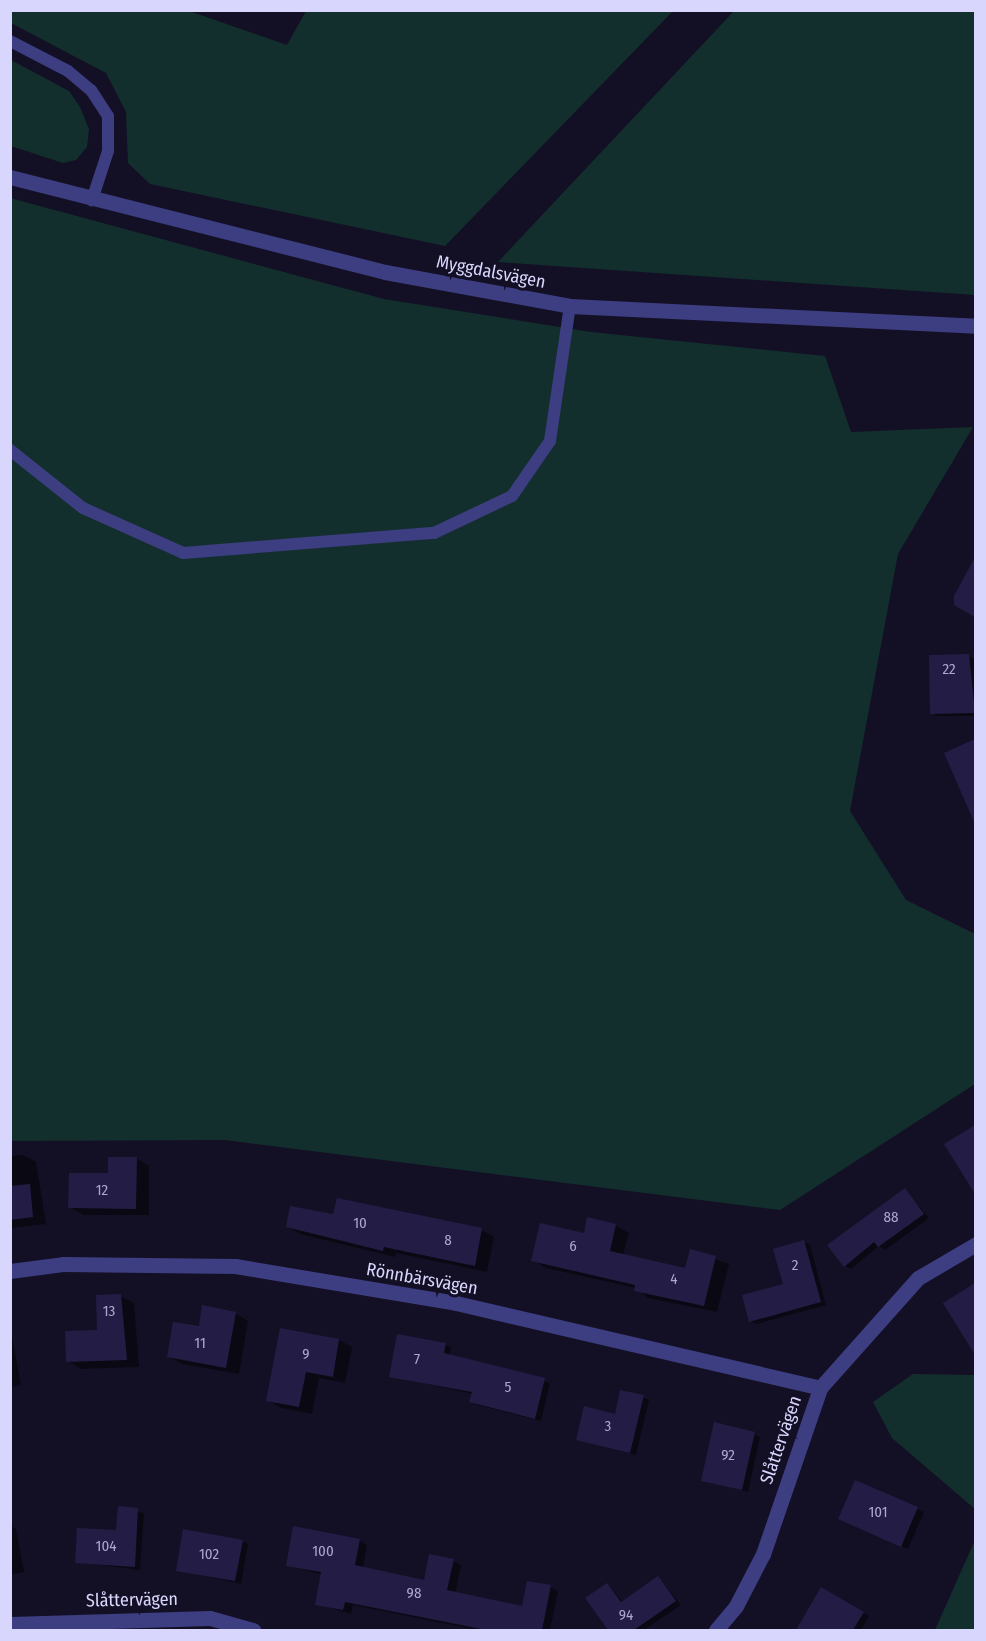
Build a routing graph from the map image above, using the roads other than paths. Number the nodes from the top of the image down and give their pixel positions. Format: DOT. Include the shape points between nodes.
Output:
graph roads {
  1 [pos="10,41"];
  2 [pos="10,177"];
  3 [pos="92,200"];
  4 [pos="570,306"];
  5 [pos="975,326"];
  6 [pos="10,450"];
  7 [pos="975,1244"];
  8 [pos="10,1271"];
  9 [pos="820,1388"];
  10 [pos="10,1624"];
  11 [pos="253,1630"];
  12 [pos="717,1630"];
  1 -- 3 [label="lane" via="68,71 92,90 108,116 108,151"];
  2 -- 3 [label="street, Myggdalsvägen"];
  3 -- 4 [label="street, Myggdalsvägen" via="385,272"];
  4 -- 5 [label="street, Myggdalsvägen"];
  4 -- 6 [label="lane" via="550,441 512,496 434,533 183,553 83,508"];
  7 -- 9 [label="street, Slåttervägen" via="918,1278"];
  8 -- 9 [label="street, Rönnbärsvägen" via="63,1264 235,1266 456,1303"];
  9 -- 12 [label="street, Slåttervägen" via="763,1554 736,1606"];
  10 -- 11 [label="street, Slåttervägen" via="210,1618"];
}
